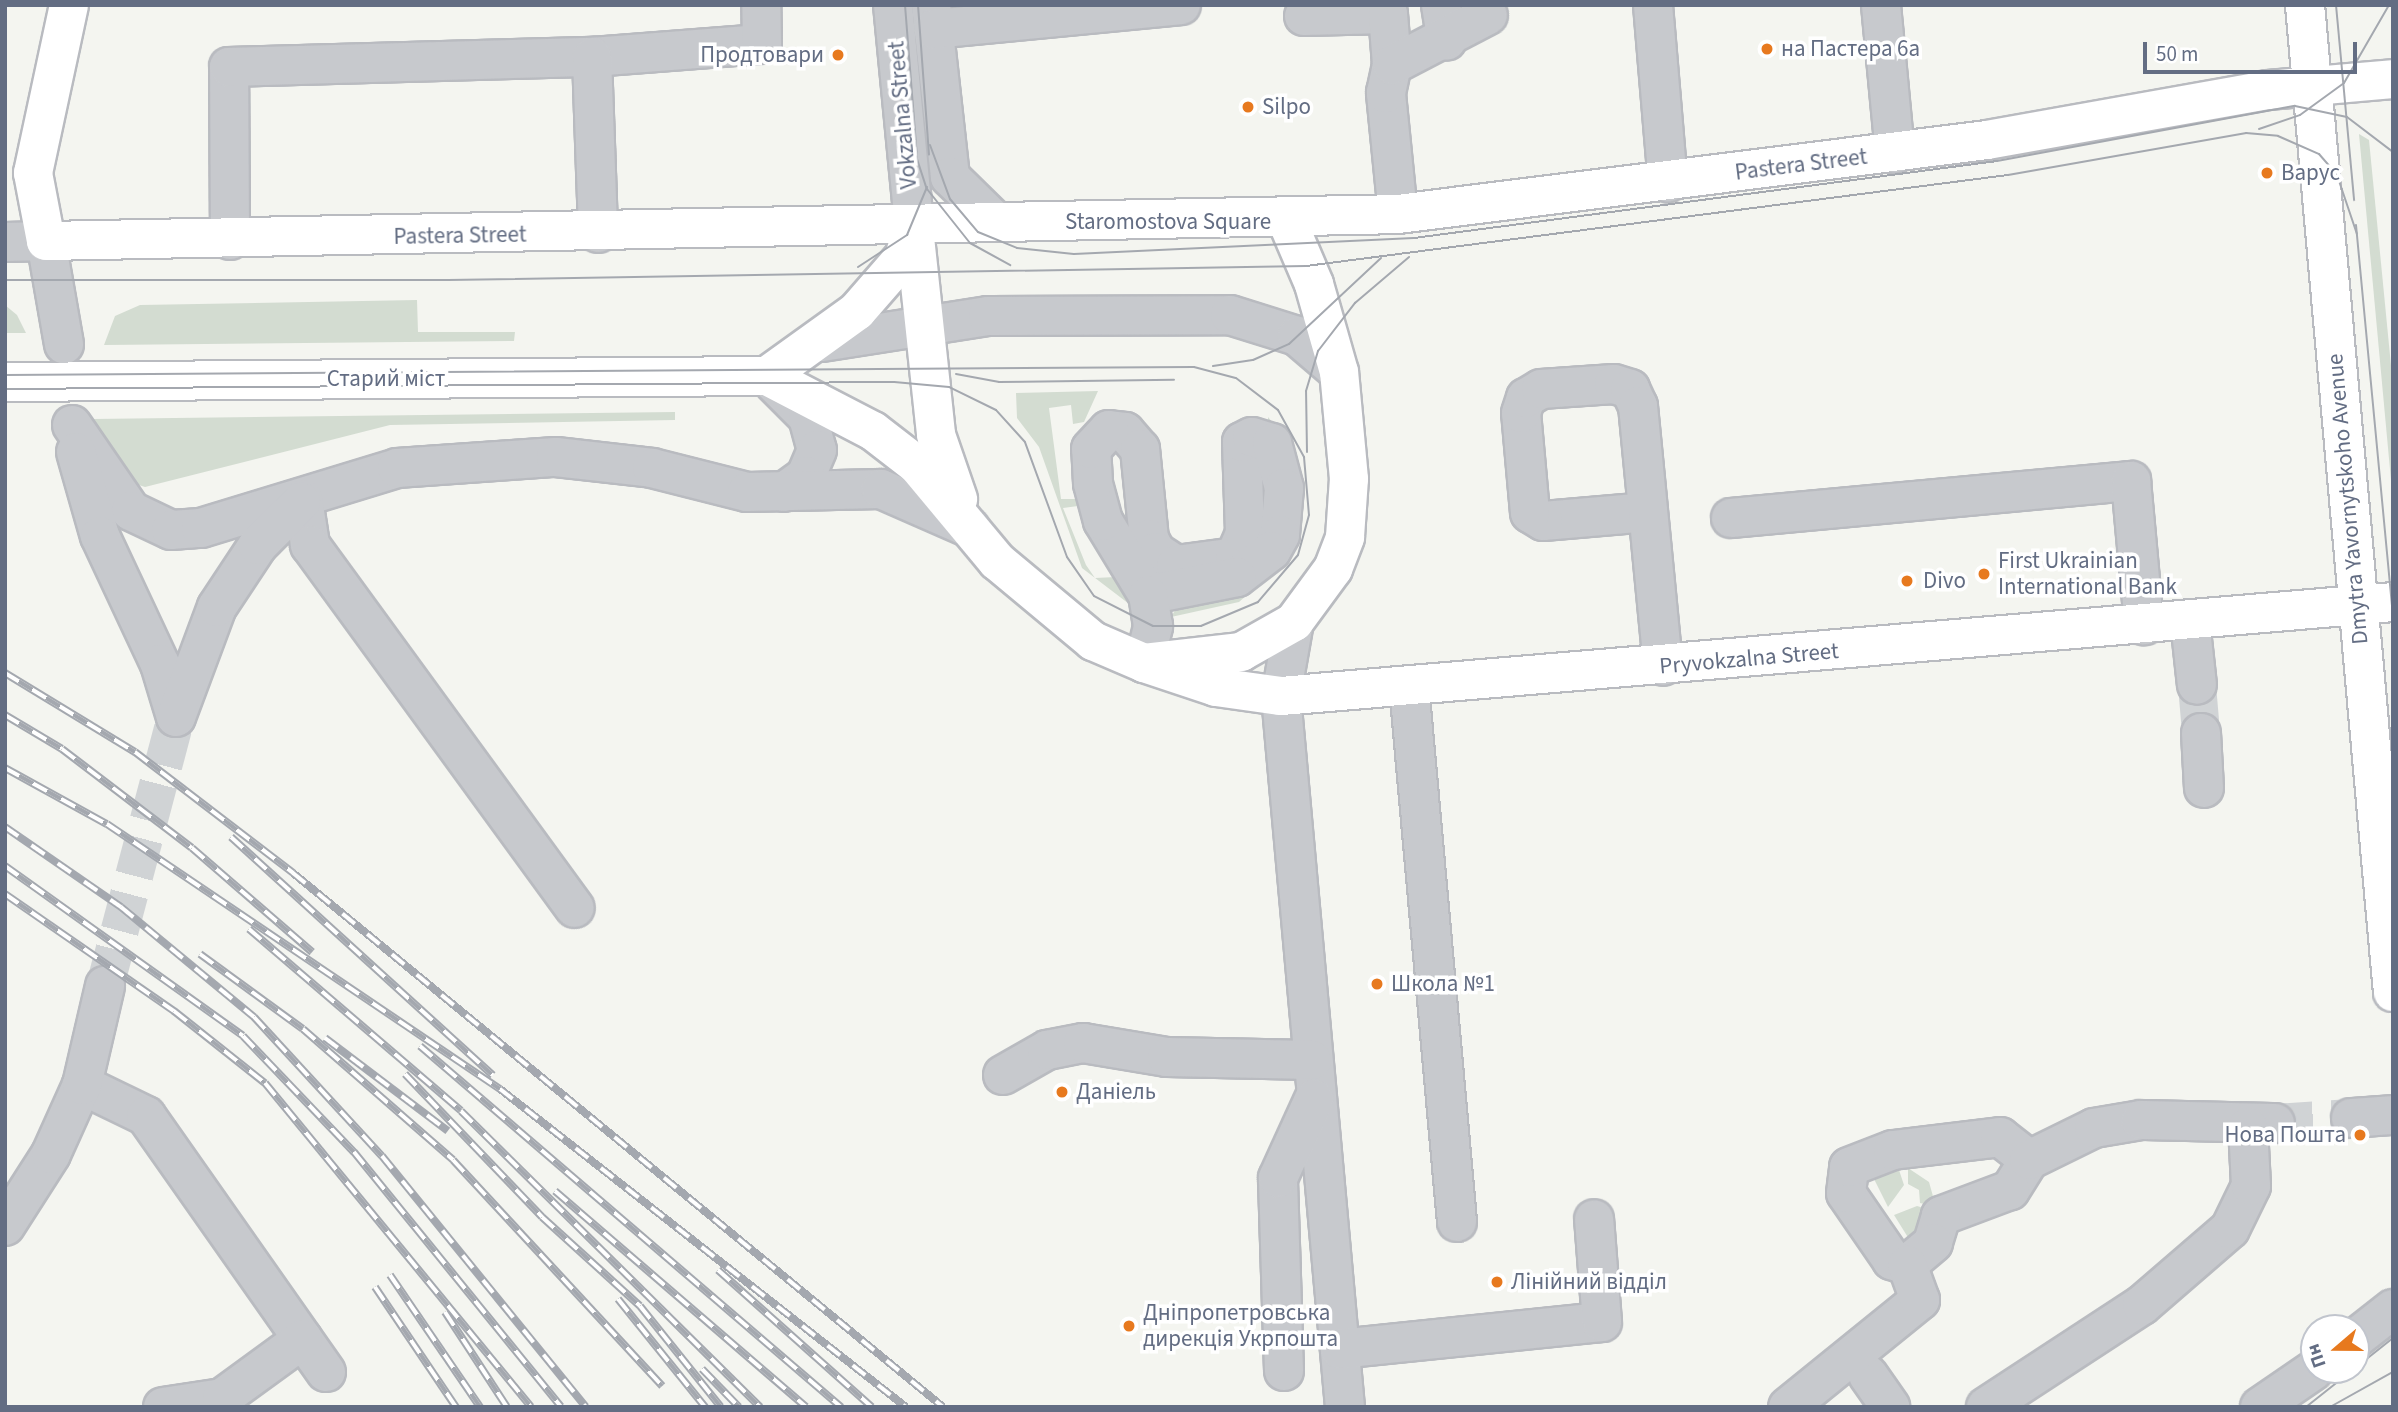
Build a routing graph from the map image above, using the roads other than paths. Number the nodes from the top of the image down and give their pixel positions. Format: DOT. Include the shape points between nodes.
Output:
graph roads {
  1 [pos="69,5"];
  2 [pos="761,5"];
  3 [pos="893,5"];
  4 [pos="1181,5"];
  5 [pos="1653,5"];
  6 [pos="1881,5"];
  7 [pos="2305,5"];
  8 [pos="1488,15"];
  9 [pos="1304,16"];
  10 [pos="932,17"];
  11 [pos="1444,23"];
  12 [pos="592,57"];
  13 [pos="1392,65"];
  14 [pos="2393,79"];
  15 [pos="2312,85"];
  16 [pos="1895,153"];
  17 [pos="1668,181"];
  18 [pos="1398,214"];
  19 [pos="1287,221"];
  20 [pos="996,222"];
  21 [pos="914,225"];
  22 [pos="598,233"];
  23 [pos="230,240"];
  24 [pos="46,241"];
  25 [pos="5,242"];
  26 [pos="925,326"];
  27 [pos="822,342"];
  28 [pos="64,345"];
  29 [pos="1339,372"];
  30 [pos="767,376"];
  31 [pos="5,382"];
  32 [pos="784,492"];
  33 [pos="303,499"];
  34 [pos="1648,512"];
  35 [pos="1731,518"];
  36 [pos="972,529"];
  37 [pos="1148,596"];
  38 [pos="2375,603"];
  39 [pos="2190,621"];
  40 [pos="1294,622"];
  41 [pos="2144,625"];
  42 [pos="1144,663"];
  43 [pos="1663,666"];
  44 [pos="2197,685"];
  45 [pos="1409,686"];
  46 [pos="1281,696"];
  47 [pos="2201,733"];
  48 [pos="2204,788"];
  49 [pos="575,908"];
  50 [pos="106,986"];
  51 [pos="2393,992"];
  52 [pos="1312,1060"];
  53 [pos="1003,1075"];
  54 [pos="82,1085"];
  55 [pos="1314,1099"];
  56 [pos="2393,1115"];
  57 [pos="2351,1118"];
  58 [pos="2029,1160"];
  59 [pos="1594,1219"];
  60 [pos="1457,1222"];
  61 [pos="5,1226"];
  62 [pos="1907,1265"];
  63 [pos="2393,1309"];
  64 [pos="2370,1327"];
  65 [pos="303,1339"];
  66 [pos="1340,1349"];
  67 [pos="1284,1371"];
  68 [pos="326,1372"];
  69 [pos="1868,1376"];
  70 [pos="2300,1380"];
  71 [pos="163,1407"];
  72 [pos="1345,1407"];
  73 [pos="1788,1407"];
  74 [pos="1890,1407"];
  75 [pos="1986,1407"];
  76 [pos="2260,1407"];
  1 -- 24 [label="main road" via="33,173"];
  2 -- 12 [label="street" via="762,44"];
  3 -- 21 [label="street, Vokzalna Street"];
  4 -- 10 [label="street"];
  5 -- 17 [label="street"];
  6 -- 16 [label="street"];
  7 -- 15 [label="main road, Dmytra Yavornytskoho Avenue"];
  8 -- 11 [label="street"];
  9 -- 13 [label="street" via="1388,14"];
  10 -- 20 [label="street, Vokzalna Street" via="950,177"];
  11 -- 13 [label="street"];
  12 -- 22 [label="street"];
  12 -- 23 [label="street" via="229,67"];
  13 -- 18 [label="street" via="1386,93"];
  14 -- 15 [label="main road, Pastera Street"];
  15 -- 16 [label="main road, Pastera Street"];
  15 -- 38 [label="main road, Dmytra Yavornytskoho Avenue"];
  16 -- 17 [label="main road, Pastera Street"];
  17 -- 18 [label="main road, Pastera Street"];
  18 -- 19 [label="main road, Pastera Street"];
  19 -- 20 [label="main road, Staromostova Square"];
  19 -- 29 [label="main road, Staromostova Square" via="1330,332"];
  20 -- 21 [label="main road, Staromostova Square"];
  21 -- 22 [label="main road, Pastera Street"];
  21 -- 26 [label="main road"];
  21 -- 27 [label="main road" via="894,270"];
  22 -- 23 [label="main road, Pastera Street"];
  23 -- 24 [label="main road, Pastera Street"];
  24 -- 25 [label="street, Pastera Street"];
  24 -- 28 [label="street"];
  26 -- 27 [label="street"];
  26 -- 29 [label="street" via="988,316 1230,315 1297,336"];
  26 -- 36 [label="main road" via="936,435"];
  27 -- 30 [label="main road"];
  29 -- 40 [label="main road, Staromostova Square" via="1349,479 1345,537 1333,569"];
  30 -- 31 [label="main road, Старий міст"];
  30 -- 32 [label="street" via="796,402 815,434 814,464"];
  30 -- 36 [label="main road" via="873,431 917,465"];
  32 -- 33 [label="street" via="737,491 607,461 506,458 397,468"];
  32 -- 36 [label="street" via="881,489"];
  33 -- 33 [label="street" via="201,528 151,524 113,492 72,425 100,536 160,664 176,718 217,607 258,545"];
  33 -- 49 [label="street" via="310,545"];
  34 -- 43 [label="street"];
  35 -- 41 [label="street" via="2131,481"];
  36 -- 42 [label="main road" via="1055,616"];
  37 -- 37 [label="street" via="1103,521 1093,483 1095,440 1119,430 1135,440 1149,539 1156,552 1176,565 1236,557 1245,533 1242,442 1251,437 1272,443 1284,488 1280,535 1271,551 1237,577"];
  37 -- 42 [label="street" via="1153,626"];
  38 -- 39 [label="main road, Pryvokzalna Street"];
  38 -- 51 [label="main road, Dmytra Yavornytskoho Avenue"];
  39 -- 41 [label="main road, Pryvokzalna Street"];
  39 -- 44 [label="street"];
  40 -- 42 [label="main road, Staromostova Square" via="1271,639 1213,660"];
  40 -- 46 [label="street"];
  41 -- 43 [label="main road, Pryvokzalna Street"];
  42 -- 46 [label="main road, Pryvokzalna Street" via="1216,687"];
  43 -- 45 [label="main road, Pryvokzalna Street"];
  45 -- 46 [label="main road, Pryvokzalna Street"];
  45 -- 60 [label="street"];
  46 -- 52 [label="street"];
  47 -- 48 [label="street"];
  50 -- 54 [label="street"];
  52 -- 53 [label="street" via="1167,1057 1083,1043 1047,1050"];
  52 -- 55 [label="street"];
  54 -- 61 [label="street" via="51,1154"];
  54 -- 65 [label="street" via="146,1116"];
  55 -- 66 [label="street"];
  55 -- 67 [label="street" via="1278,1178"];
  56 -- 57 [label="street"];
  58 -- 62 [label="street" via="2010,1190 1941,1216 1933,1242"];
  58 -- 62 [label="street" via="2000,1138 1893,1150 1849,1167 1846,1193 1892,1260"];
  58 -- 75 [label="street" via="2094,1128 2141,1120 2262,1125 2251,1186 2230,1229 2142,1305"];
  59 -- 66 [label="street" via="1602,1322"];
  62 -- 73 [label="street" via="1920,1300"];
  63 -- 64 [label="street"];
  65 -- 68 [label="street"];
  65 -- 71 [label="street" via="222,1398"];
  66 -- 72 [label="street"];
  69 -- 74 [label="street"];
  70 -- 76 [label="street"];
}
